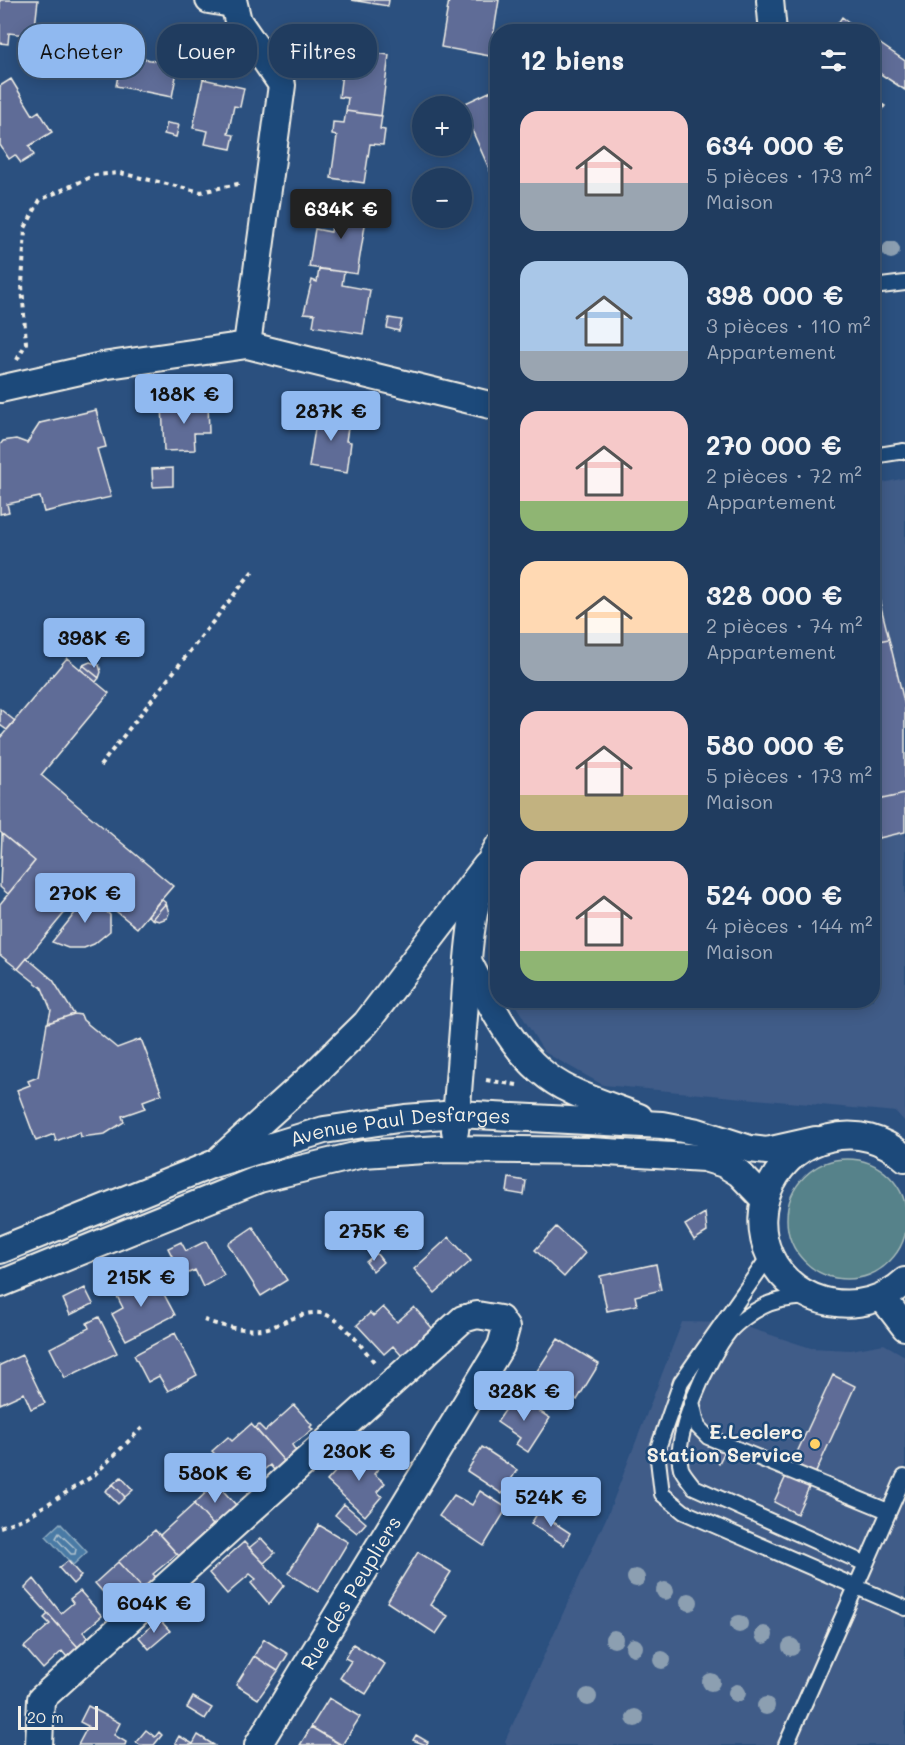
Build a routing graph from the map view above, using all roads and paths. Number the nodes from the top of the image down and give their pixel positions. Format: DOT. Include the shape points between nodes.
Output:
graph roads {
  1 [pos="765,1"];
  2 [pos="225,2"];
  3 [pos="771,24"];
  4 [pos="270,171"];
  5 [pos="905,283"];
  6 [pos="880,286"];
  7 [pos="247,345"];
  8 [pos="4,388"];
  9 [pos="490,405"];
  10 [pos="904,451"];
  11 [pos="880,455"];
  12 [pos="255,568"];
  13 [pos="100,766"];
  14 [pos="490,860"];
  15 [pos="490,863"];
  16 [pos="468,961"];
  17 [pos="490,1001"];
  18 [pos="494,1008"];
  19 [pos="456,1114"];
  20 [pos="662,1125"];
  21 [pos="816,1140"];
  22 [pos="454,1149"];
  23 [pos="904,1155"];
  24 [pos="213,1164"];
  25 [pos="765,1200"];
  26 [pos="0,1250"];
  27 [pos="770,1256"];
  28 [pos="905,1281"];
  29 [pos="0,1284"];
  30 [pos="810,1296"];
  31 [pos="882,1297"];
  32 [pos="204,1320"];
  33 [pos="905,1327"];
  34 [pos="392,1382"];
  35 [pos="692,1401"];
  36 [pos="143,1427"];
  37 [pos="904,1477"];
  38 [pos="888,1511"];
  39 [pos="0,1527"];
  40 [pos="866,1564"];
  41 [pos="855,1588"];
  42 [pos="905,1608"];
  43 [pos="39,1745"];
  44 [pos="258,1745"];
  45 [pos="786,1745"];
  1 -- 3 [label="street"];
  2 -- 4 [label="street" via="282,85"];
  4 -- 7 [label="street"];
  4 -- 8 [label="path" via="233,187 201,192 120,173 95,175 40,200 25,228 22,285 26,343"];
  5 -- 6 [label="lane"];
  7 -- 8 [label="street" via="102,366"];
  7 -- 9 [label="street"];
  10 -- 11 [label="lane"];
  12 -- 13 [label="path"];
  14 -- 24 [label="street" via="366,1023"];
  15 -- 16 [label="street" via="474,915"];
  16 -- 17 [label="street"];
  16 -- 19 [label="street"];
  18 -- 20 [label="street" via="513,1042 546,1077 569,1090"];
  19 -- 20 [label="street, Avenue Paul Desfarges"];
  19 -- 22 [label="street"];
  19 -- 24 [label="street, Avenue Paul Desfarges" via="324,1130"];
  20 -- 21 [label="street, Avenue Paul Desfarges" via="767,1151"];
  21 -- 23 [label="street, Avenue Paul Desfarges" via="842,1135 869,1137"];
  21 -- 25 [label="street" via="775,1175"];
  22 -- 25 [label="street, Avenue Paul Desfarges" via="704,1158 739,1173"];
  22 -- 29 [label="street, Avenue Paul Desfarges" via="363,1154 259,1179"];
  24 -- 26 [label="street, Avenue Paul Desfarges"];
  25 -- 27 [label="street" via="763,1227"];
  27 -- 30 [label="street" via="786,1280"];
  27 -- 41 [label="lane" via="681,1382 657,1451 662,1494 684,1512"];
  28 -- 31 [label="street"];
  30 -- 31 [label="street" via="838,1305 867,1303"];
  30 -- 35 [label="lane" via="776,1300 730,1330"];
  31 -- 33 [label="street"];
  32 -- 34 [label="path" via="226,1328 267,1328 304,1315 325,1314 342,1326"];
  34 -- 43 [label="street, Rue des Peupliers" via="40,1700"];
  34 -- 44 [label="street, Rue des Peupliers" via="463,1319 489,1316 500,1319 506,1328 501,1346"];
  35 -- 38 [label="lane" via="698,1427 708,1437"];
  35 -- 40 [label="lane" via="680,1444 681,1468 694,1487"];
  36 -- 39 [label="path" via="93,1476 25,1518"];
  37 -- 38 [label="lane"];
  38 -- 40 [label="lane"];
  40 -- 41 [label="lane"];
  41 -- 42 [label="lane"];
  41 -- 45 [label="lane"];
}
